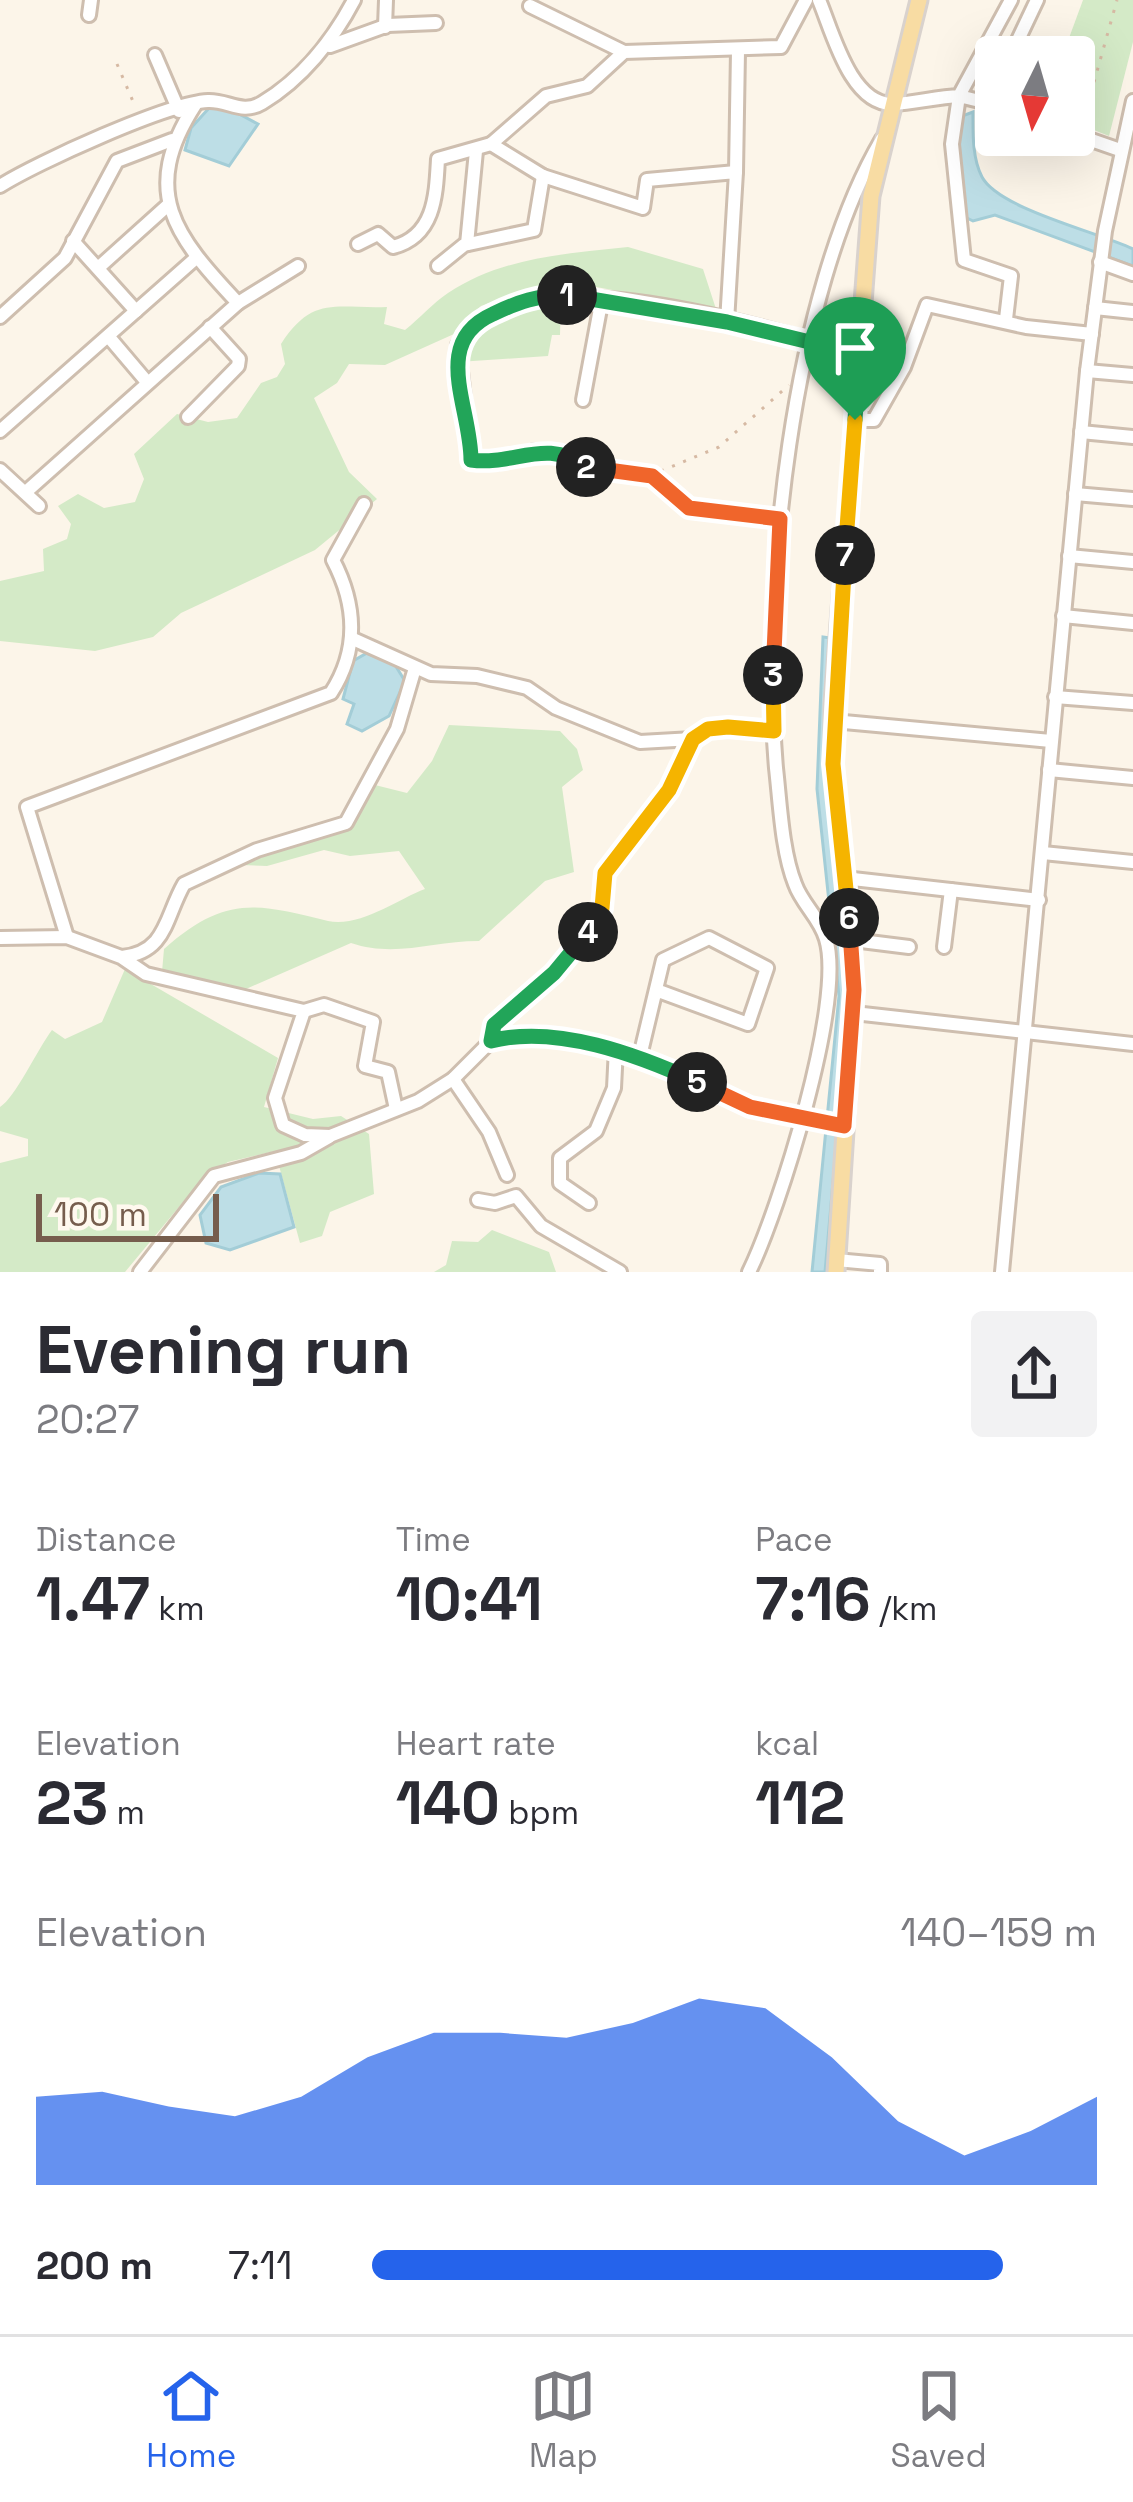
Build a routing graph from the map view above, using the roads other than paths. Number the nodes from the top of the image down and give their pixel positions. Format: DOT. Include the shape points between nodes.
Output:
graph roads {
  1 [pos="91,0"];
  2 [pos="354,0"];
  3 [pos="386,0"];
  4 [pos="806,0"];
  5 [pos="819,0"];
  6 [pos="920,0"];
  7 [pos="1011,0"];
  8 [pos="1037,0"];
  9 [pos="530,6"];
  10 [pos="89,15"];
  11 [pos="436,23"];
  12 [pos="385,27"];
  13 [pos="1020,36"];
  14 [pos="330,46"];
  15 [pos="738,51"];
  16 [pos="624,52"];
  17 [pos="155,55"];
  18 [pos="959,96"];
  19 [pos="975,100"];
  20 [pos="1133,101"];
  21 [pos="892,104"];
  22 [pos="195,105"];
  23 [pos="179,110"];
  24 [pos="882,138"];
  25 [pos="172,140"];
  26 [pos="1095,141"];
  27 [pos="491,144"];
  28 [pos="1120,150"];
  29 [pos="476,151"];
  30 [pos="736,172"];
  31 [pos="543,176"];
  32 [pos="0,186"];
  33 [pos="166,206"];
  34 [pos="73,241"];
  35 [pos="358,244"];
  36 [pos="467,244"];
  37 [pos="196,258"];
  38 [pos="1100,259"];
  39 [pos="298,266"];
  40 [pos="438,266"];
  41 [pos="98,268"];
  42 [pos="1133,274"];
  43 [pos="602,298"];
  44 [pos="238,303"];
  45 [pos="1095,308"];
  46 [pos="136,311"];
  47 [pos="1133,312"];
  48 [pos="0,317"];
  49 [pos="1006,320"];
  50 [pos="727,322"];
  51 [pos="210,328"];
  52 [pos="1092,334"];
  53 [pos="108,336"];
  54 [pos="809,341"];
  55 [pos="859,354"];
  56 [pos="1088,371"];
  57 [pos="1133,375"];
  58 [pos="146,382"];
  59 [pos="583,400"];
  60 [pos="188,417"];
  61 [pos="855,420"];
  62 [pos="0,431"];
  63 [pos="1081,432"];
  64 [pos="1133,436"];
  65 [pos="0,470"];
  66 [pos="27,490"];
  67 [pos="1075,494"];
  68 [pos="1133,500"];
  69 [pos="364,504"];
  70 [pos="39,506"];
  71 [pos="780,519"];
  72 [pos="1069,556"];
  73 [pos="1133,562"];
  74 [pos="1063,616"];
  75 [pos="1133,623"];
  76 [pos="353,639"];
  77 [pos="415,668"];
  78 [pos="1055,697"];
  79 [pos="1133,704"];
  80 [pos="833,721"];
  81 [pos="774,731"];
  82 [pos="693,739"];
  83 [pos="1051,741"];
  84 [pos="1049,770"];
  85 [pos="1133,778"];
  86 [pos="1042,853"];
  87 [pos="1133,862"];
  88 [pos="844,878"];
  89 [pos="951,890"];
  90 [pos="1039,900"];
  91 [pos="67,937"];
  92 [pos="0,938"];
  93 [pos="853,940"];
  94 [pos="909,946"];
  95 [pos="944,947"];
  96 [pos="122,957"];
  97 [pos="656,990"];
  98 [pos="304,1011"];
  99 [pos="854,1013"];
  100 [pos="1026,1032"];
  101 [pos="491,1041"];
  102 [pos="1133,1044"];
  103 [pos="616,1048"];
  104 [pos="640,1056"];
  105 [pos="453,1079"];
  106 [pos="396,1109"];
  107 [pos="803,1117"];
  108 [pos="844,1126"];
  109 [pos="330,1136"];
  110 [pos="507,1175"];
  111 [pos="478,1200"];
  112 [pos="589,1203"];
  113 [pos="836,1266"];
  114 [pos="140,1272"];
  115 [pos="620,1272"];
  116 [pos="749,1272"];
  117 [pos="880,1272"];
  118 [pos="1002,1272"];
  1 -- 10 [label="street"];
  2 -- 14 [label="street"];
  3 -- 12 [label="street"];
  4 -- 15 [label="street" via="782,47"];
  5 -- 21 [label="street" via="864,92"];
  6 -- 21 [label="main road"];
  7 -- 18 [label="street"];
  8 -- 13 [label="street"];
  9 -- 16 [label="street"];
  11 -- 12 [label="street"];
  12 -- 14 [label="street"];
  14 -- 22 [label="street" via="261,104"];
  15 -- 16 [label="street"];
  15 -- 30 [label="street"];
  16 -- 27 [label="street" via="586,86 546,96"];
  17 -- 23 [label="street"];
  18 -- 19 [label="street"];
  18 -- 21 [label="street"];
  18 -- 49 [label="street" via="952,145 964,260 1011,276"];
  20 -- 28 [label="street"];
  21 -- 24 [label="main road"];
  22 -- 23 [label="street"];
  22 -- 25 [label="street"];
  23 -- 32 [label="street" via="43,161"];
  24 -- 54 [label="street" via="850,206"];
  24 -- 55 [label="main road"];
  25 -- 33 [label="street"];
  25 -- 34 [label="street" via="117,161"];
  26 -- 28 [label="street"];
  27 -- 29 [label="street"];
  27 -- 31 [label="street"];
  28 -- 38 [label="street"];
  29 -- 35 [label="street" via="438,159 430,217 406,243 393,247 379,234"];
  29 -- 36 [label="street"];
  30 -- 31 [label="street" via="647,180 643,208"];
  30 -- 50 [label="street"];
  31 -- 36 [label="street" via="534,230"];
  33 -- 37 [label="street"];
  33 -- 41 [label="street"];
  34 -- 41 [label="street"];
  34 -- 48 [label="street"];
  36 -- 40 [label="street"];
  37 -- 44 [label="street"];
  37 -- 46 [label="street"];
  38 -- 42 [label="street"];
  38 -- 45 [label="street"];
  39 -- 44 [label="street"];
  41 -- 46 [label="street"];
  43 -- 50 [label="street"];
  43 -- 59 [label="street"];
  43 -- 71 [label="street" via="524,299 465,331 456,362 471,460 496,463 550,450 601,472 652,476 689,508"];
  44 -- 51 [label="street"];
  45 -- 47 [label="street"];
  45 -- 52 [label="street"];
  46 -- 53 [label="street"];
  49 -- 52 [label="street"];
  49 -- 61 [label="street" via="927,304 874,420"];
  50 -- 54 [label="street"];
  51 -- 58 [label="street"];
  51 -- 60 [label="street" via="238,366"];
  52 -- 56 [label="street"];
  53 -- 58 [label="street"];
  53 -- 62 [label="street"];
  54 -- 55 [label="street"];
  54 -- 71 [label="street"];
  55 -- 61 [label="main road"];
  56 -- 57 [label="street"];
  56 -- 63 [label="street"];
  58 -- 66 [label="street"];
  61 -- 80 [label="main road"];
  63 -- 64 [label="street"];
  63 -- 67 [label="street"];
  65 -- 66 [label="street"];
  66 -- 70 [label="street"];
  67 -- 68 [label="street"];
  67 -- 72 [label="street"];
  69 -- 76 [label="street" via="333,560 350,601"];
  71 -- 81 [label="street"];
  72 -- 73 [label="street"];
  72 -- 74 [label="street"];
  74 -- 75 [label="street"];
  74 -- 78 [label="street"];
  76 -- 77 [label="street"];
  76 -- 91 [label="street" via="331,693 27,807"];
  77 -- 82 [label="street" via="527,688 640,742"];
  77 -- 96 [label="street" via="397,729 346,823 256,850 184,884 163,938"];
  78 -- 79 [label="street"];
  78 -- 83 [label="street"];
  80 -- 83 [label="street"];
  80 -- 88 [label="main road"];
  81 -- 82 [label="street" via="728,727"];
  81 -- 107 [label="street" via="794,883 830,958"];
  82 -- 101 [label="street" via="669,790 605,873 597,920 554,973 494,1025"];
  83 -- 84 [label="street"];
  84 -- 85 [label="street"];
  84 -- 86 [label="street"];
  86 -- 87 [label="street"];
  86 -- 90 [label="street"];
  88 -- 89 [label="street"];
  88 -- 93 [label="main road"];
  89 -- 90 [label="street"];
  89 -- 95 [label="street"];
  90 -- 100 [label="street"];
  91 -- 92 [label="street"];
  91 -- 96 [label="street"];
  93 -- 94 [label="street"];
  93 -- 99 [label="main road"];
  96 -- 98 [label="street" via="146,974 201,991"];
  97 -- 97 [label="street" via="663,960 710,938 766,968 748,1024"];
  97 -- 104 [label="street"];
  98 -- 106 [label="street" via="324,1005 374,1022 365,1066 388,1072"];
  98 -- 109 [label="street" via="276,1113 305,1135"];
  99 -- 100 [label="street"];
  99 -- 108 [label="main road"];
  100 -- 102 [label="street"];
  100 -- 118 [label="street"];
  101 -- 103 [label="street" via="534,1035"];
  101 -- 105 [label="street"];
  103 -- 104 [label="street"];
  103 -- 112 [label="street" via="614,1088 596,1131 560,1158 560,1184"];
  104 -- 107 [label="street" via="750,1107"];
  105 -- 106 [label="street"];
  105 -- 110 [label="street"];
  106 -- 109 [label="street"];
  107 -- 108 [label="street"];
  107 -- 116 [label="street"];
  108 -- 113 [label="main road"];
  109 -- 114 [label="street" via="301,1153 214,1176"];
  111 -- 115 [label="street" via="516,1196 541,1226"];
  113 -- 117 [label="street" via="880,1264"];
}
